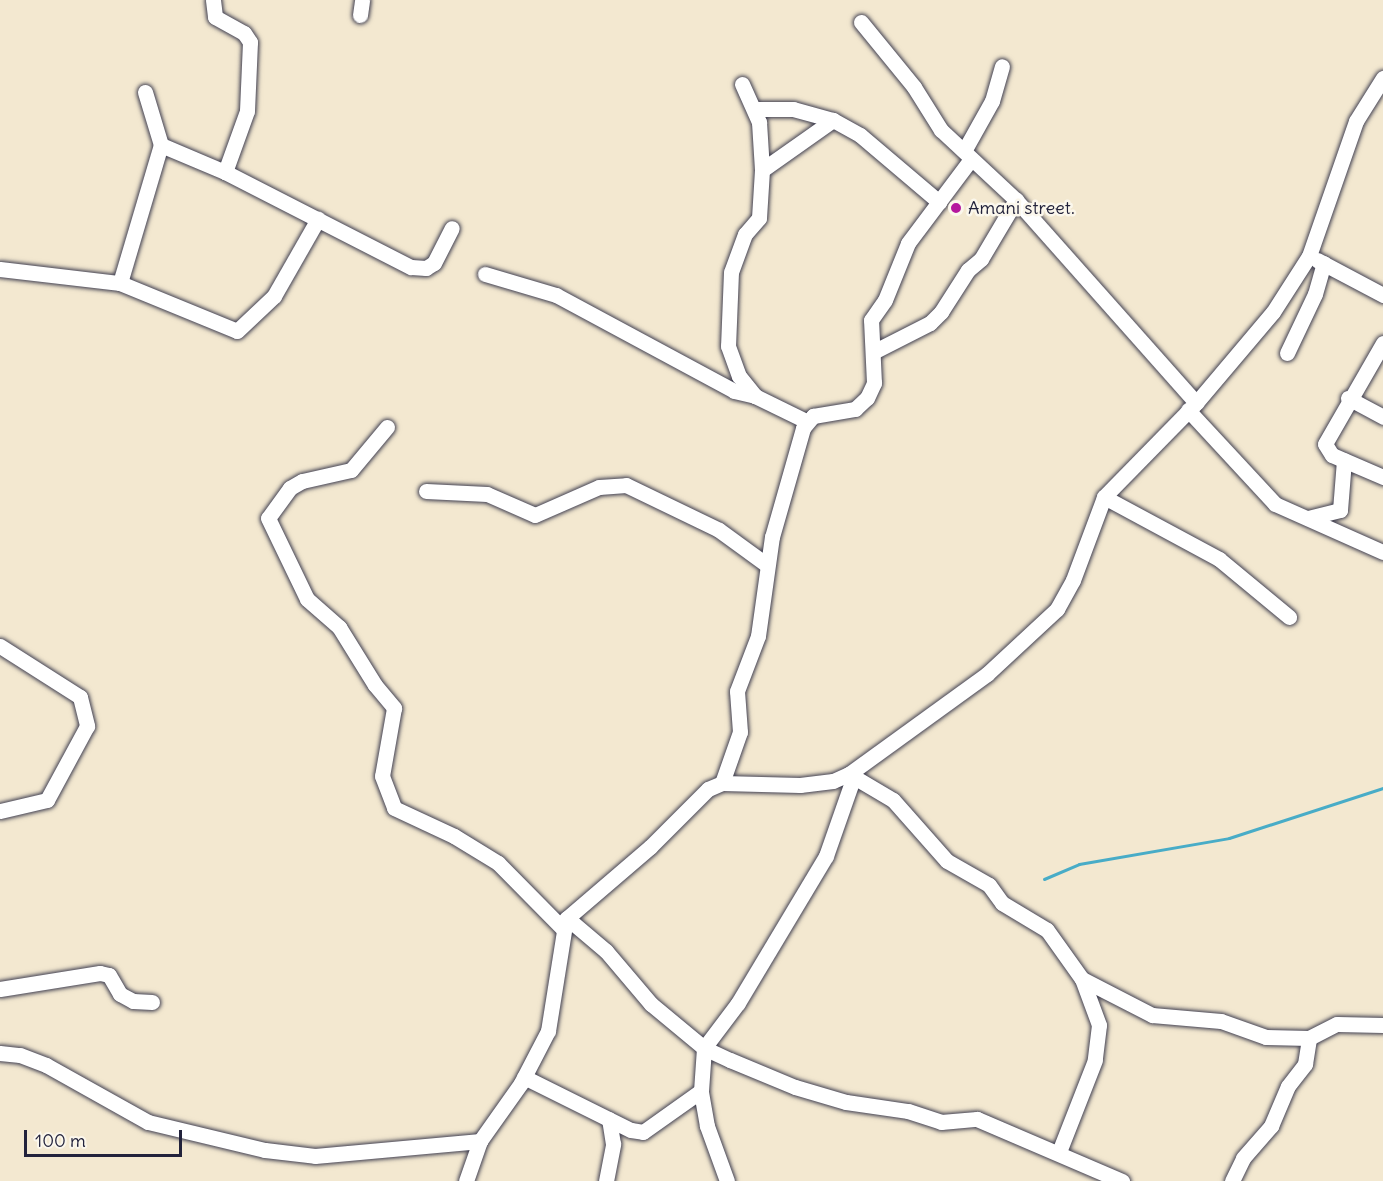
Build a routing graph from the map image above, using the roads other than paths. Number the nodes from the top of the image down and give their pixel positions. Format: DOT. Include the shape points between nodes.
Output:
graph roads {
  1 [pos="213,0"];
  2 [pos="861,22"];
  3 [pos="1002,66"];
  4 [pos="1383,78"];
  5 [pos="742,84"];
  6 [pos="145,92"];
  7 [pos="754,109"];
  8 [pos="833,120"];
  9 [pos="161,145"];
  10 [pos="967,155"];
  11 [pos="762,170"];
  12 [pos="225,172"];
  13 [pos="1016,200"];
  14 [pos="939,202"];
  15 [pos="318,219"];
  16 [pos="452,228"];
  17 [pos="1309,256"];
  18 [pos="1324,263"];
  19 [pos="0,269"];
  20 [pos="485,274"];
  21 [pos="120,283"];
  22 [pos="1383,295"];
  23 [pos="1383,343"];
  24 [pos="873,352"];
  25 [pos="1287,354"];
  26 [pos="755,396"];
  27 [pos="1348,398"];
  28 [pos="1192,406"];
  29 [pos="1383,417"];
  30 [pos="806,421"];
  31 [pos="387,427"];
  32 [pos="1344,460"];
  33 [pos="1383,477"];
  34 [pos="426,491"];
  35 [pos="1104,497"];
  36 [pos="1308,518"];
  37 [pos="1383,552"];
  38 [pos="768,565"];
  39 [pos="1289,617"];
  40 [pos="0,646"];
  41 [pos="851,776"];
  42 [pos="722,783"];
  43 [pos="0,811"];
  44 [pos="565,923"];
  45 [pos="1082,979"];
  46 [pos="0,989"];
  47 [pos="152,1002"];
  48 [pos="1383,1025"];
  49 [pos="1309,1038"];
  50 [pos="704,1048"];
  51 [pos="0,1053"];
  52 [pos="524,1077"];
  53 [pos="701,1091"];
  54 [pos="609,1119"];
  55 [pos="480,1141"];
  56 [pos="1059,1152"];
  57 [pos="466,1181"];
  58 [pos="606,1181"];
  59 [pos="728,1181"];
  60 [pos="1122,1181"];
  61 [pos="1232,1181"];
  1 -- 12 [label="street" via="215,17 244,33 250,42 247,111"];
  2 -- 10 [label="street" via="914,87 941,130"];
  3 -- 10 [label="street" via="992,101"];
  4 -- 17 [label="street" via="1356,121"];
  5 -- 7 [label="street"];
  6 -- 9 [label="street"];
  7 -- 8 [label="street" via="793,109"];
  7 -- 11 [label="street" via="763,143"];
  8 -- 11 [label="street"];
  8 -- 14 [label="street" via="860,135"];
  9 -- 12 [label="street"];
  9 -- 21 [label="street"];
  10 -- 13 [label="street"];
  10 -- 14 [label="street"];
  11 -- 26 [label="street" via="759,218 745,234 731,272 727,326 728,346 739,376"];
  12 -- 15 [label="street"];
  13 -- 24 [label="street" via="981,259 968,270 941,312 930,323"];
  13 -- 28 [label="street"];
  14 -- 24 [label="street" via="908,243 885,300 871,320"];
  15 -- 16 [label="street" via="418,269 434,263"];
  15 -- 21 [label="street" via="274,296 237,331"];
  17 -- 18 [label="street"];
  17 -- 28 [label="street" via="1273,312"];
  18 -- 22 [label="street"];
  18 -- 25 [label="street" via="1315,294"];
  19 -- 21 [label="street"];
  20 -- 26 [label="street" via="556,295 644,339 734,391"];
  23 -- 27 [label="street"];
  24 -- 30 [label="street" via="874,383 861,406"];
  26 -- 30 [label="street"];
  27 -- 29 [label="street"];
  27 -- 32 [label="street" via="1325,444 1332,455"];
  28 -- 35 [label="street"];
  28 -- 36 [label="street" via="1266,496"];
  30 -- 38 [label="street" via="780,501"];
  31 -- 44 [label="street" via="351,470 302,481 290,488 268,518 307,599 339,627 394,708 382,776 394,808 498,863"];
  32 -- 33 [label="street"];
  32 -- 36 [label="street" via="1340,510"];
  34 -- 38 [label="street" via="487,494 535,515 599,487 626,486 719,530"];
  35 -- 39 [label="street" via="1219,559"];
  35 -- 41 [label="street" via="1073,580 1057,609 987,674"];
  36 -- 37 [label="street"];
  38 -- 42 [label="street" via="758,636 737,691 740,732"];
  40 -- 43 [label="street" via="80,697 87,726 48,800"];
  41 -- 42 [label="street" via="800,785"];
  41 -- 45 [label="street" via="893,800 947,861 989,885 1002,903 1047,930"];
  41 -- 50 [label="street" via="826,856 738,1003"];
  42 -- 44 [label="street" via="708,789"];
  44 -- 50 [label="street" via="606,951 635,990"];
  44 -- 52 [label="street" via="550,1022"];
  45 -- 49 [label="street" via="1152,1014 1221,1021 1266,1037"];
  45 -- 56 [label="street" via="1098,1025 1095,1060"];
  46 -- 47 [label="street" via="100,973 109,975 120,993 133,1001"];
  48 -- 49 [label="street" via="1337,1024"];
  49 -- 61 [label="street" via="1305,1064 1288,1086 1271,1126 1243,1158"];
  50 -- 53 [label="street"];
  50 -- 56 [label="street" via="819,1095 908,1111 941,1122 977,1119"];
  51 -- 55 [label="street" via="20,1054 46,1065 148,1122 265,1150 315,1156"];
  52 -- 54 [label="street"];
  52 -- 55 [label="street"];
  53 -- 54 [label="street" via="643,1132"];
  53 -- 59 [label="street" via="707,1126"];
  54 -- 58 [label="street" via="613,1144"];
  55 -- 57 [label="street"];
  56 -- 60 [label="street"];
}
